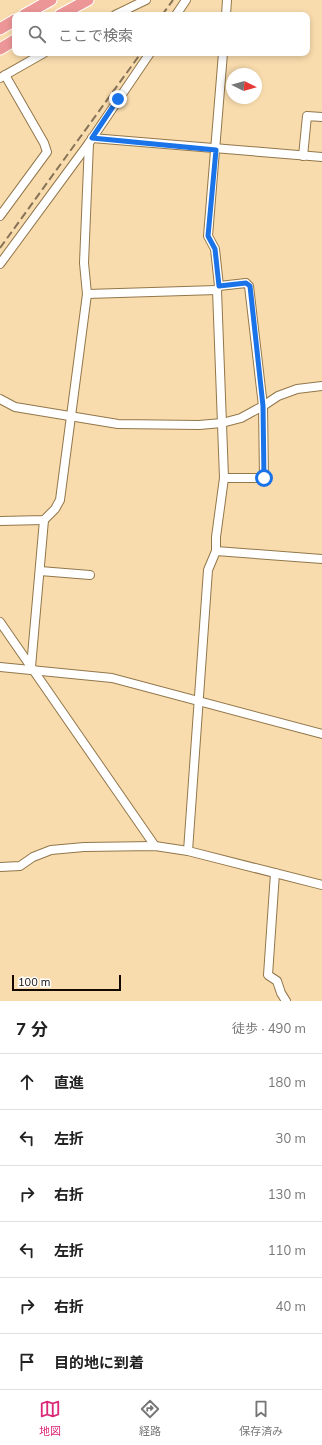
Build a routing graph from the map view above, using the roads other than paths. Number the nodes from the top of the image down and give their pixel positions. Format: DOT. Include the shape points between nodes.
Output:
graph roads {
  1 [pos="51,0"];
  2 [pos="88,0"];
  3 [pos="146,0"];
  4 [pos="186,0"];
  5 [pos="227,0"];
  6 [pos="29,12"];
  7 [pos="66,12"];
  8 [pos="120,12"];
  9 [pos="178,12"];
  10 [pos="226,12"];
  11 [pos="12,22"];
  12 [pos="0,29"];
  13 [pos="12,42"];
  14 [pos="0,49"];
  15 [pos="39,56"];
  16 [pos="148,56"];
  17 [pos="223,56"];
  18 [pos="3,76"];
  19 [pos="322,117"];
  20 [pos="90,141"];
  21 [pos="216,150"];
  22 [pos="303,156"];
  23 [pos="322,157"];
  24 [pos="0,216"];
  25 [pos="0,264"];
  26 [pos="218,288"];
  27 [pos="87,294"];
  28 [pos="322,386"];
  29 [pos="0,399"];
  30 [pos="263,406"];
  31 [pos="72,416"];
  32 [pos="222,424"];
  33 [pos="224,478"];
  34 [pos="44,520"];
  35 [pos="0,521"];
  36 [pos="216,551"];
  37 [pos="322,559"];
  38 [pos="40,571"];
  39 [pos="90,575"];
  40 [pos="0,622"];
  41 [pos="0,667"];
  42 [pos="32,669"];
  43 [pos="199,700"];
  44 [pos="322,734"];
  45 [pos="155,846"];
  46 [pos="188,851"];
  47 [pos="0,867"];
  48 [pos="275,873"];
  49 [pos="322,885"];
  50 [pos="286,1001"];
  1 -- 6 [label="highway"];
  2 -- 7 [label="highway"];
  3 -- 8 [label="street"];
  4 -- 9 [label="street"];
  5 -- 10 [label="street"];
  11 -- 12 [label="highway"];
  13 -- 14 [label="highway"];
  15 -- 18 [label="street"];
  16 -- 20 [label="street"];
  17 -- 21 [label="street"];
  18 -- 24 [label="street" via="47,152"];
  19 -- 22 [label="street" via="307,116"];
  20 -- 21 [label="street"];
  20 -- 25 [label="street"];
  20 -- 27 [label="street" via="84,263"];
  21 -- 22 [label="street"];
  21 -- 26 [label="street" via="208,236 215,249"];
  22 -- 23 [label="street"];
  26 -- 27 [label="street"];
  26 -- 30 [label="street" via="246,283 250,286"];
  26 -- 32 [label="street"];
  27 -- 31 [label="street"];
  28 -- 30 [label="street" via="297,389 278,396"];
  29 -- 31 [label="street" via="15,406"];
  30 -- 32 [label="street" via="241,418"];
  30 -- 33 [label="street" via="264,478"];
  31 -- 32 [label="street" via="118,424"];
  31 -- 34 [label="street" via="60,500"];
  32 -- 33 [label="street"];
  33 -- 36 [label="street"];
  34 -- 35 [label="street"];
  34 -- 38 [label="street"];
  36 -- 37 [label="street"];
  36 -- 43 [label="street" via="208,570"];
  38 -- 39 [label="street"];
  38 -- 42 [label="street"];
  40 -- 42 [label="street"];
  41 -- 42 [label="street"];
  42 -- 43 [label="street" via="112,678"];
  42 -- 45 [label="street"];
  43 -- 44 [label="street"];
  43 -- 46 [label="street"];
  45 -- 46 [label="street"];
  45 -- 47 [label="street" via="51,850 33,857 20,866"];
  46 -- 48 [label="street"];
  48 -- 49 [label="street"];
  48 -- 50 [label="street" via="268,975 277,981"];
}
